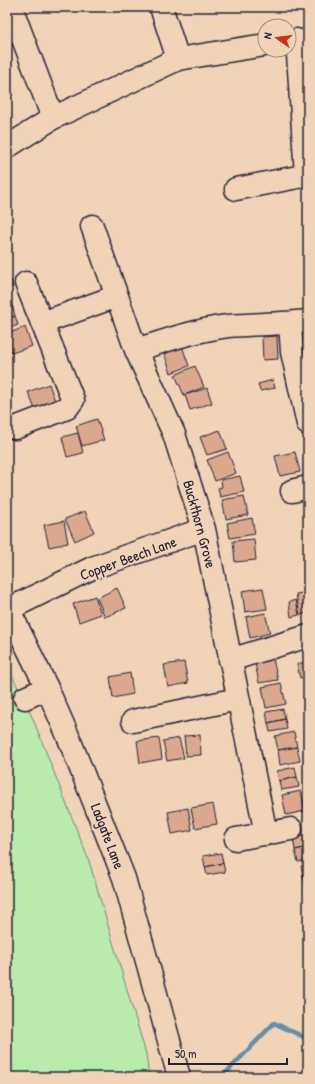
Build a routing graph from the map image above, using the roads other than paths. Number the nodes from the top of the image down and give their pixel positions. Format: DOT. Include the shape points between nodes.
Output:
graph roads {
  1 [pos="11,7"];
  2 [pos="161,7"];
  3 [pos="298,40"];
  4 [pos="257,46"];
  5 [pos="178,59"];
  6 [pos="53,118"];
  7 [pos="7,147"];
  8 [pos="307,175"];
  9 [pos="236,189"];
  10 [pos="92,226"];
  11 [pos="26,283"];
  12 [pos="117,296"];
  13 [pos="299,322"];
  14 [pos="42,323"];
  15 [pos="136,350"];
  16 [pos="308,424"];
  17 [pos="15,428"];
  18 [pos="204,529"];
  19 [pos="8,608"];
  20 [pos="308,636"];
  21 [pos="230,660"];
  22 [pos="47,688"];
  23 [pos="25,698"];
  24 [pos="238,699"];
  25 [pos="133,721"];
  26 [pos="292,829"];
  27 [pos="266,834"];
  28 [pos="236,840"];
  29 [pos="179,1077"];
  1 -- 6 [label="street"];
  2 -- 5 [label="street"];
  3 -- 8 [label="street"];
  4 -- 5 [label="street"];
  5 -- 6 [label="street"];
  6 -- 7 [label="street"];
  8 -- 9 [label="street"];
  10 -- 12 [label="street, Buckthorn Grove"];
  11 -- 14 [label="street"];
  12 -- 14 [label="street"];
  12 -- 15 [label="street, Buckthorn Grove"];
  13 -- 15 [label="street" via="227,326 180,335"];
  13 -- 16 [label="street" via="292,352"];
  14 -- 17 [label="street" via="73,400 67,408"];
  15 -- 18 [label="street, Buckthorn Grove" via="174,434"];
  18 -- 19 [label="street, Copper Beech Lane" via="92,568"];
  18 -- 21 [label="street, Buckthorn Grove"];
  19 -- 22 [label="street, Ladgate Lane"];
  20 -- 21 [label="street"];
  21 -- 24 [label="street, Buckthorn Grove"];
  22 -- 23 [label="street"];
  22 -- 29 [label="street, Ladgate Lane" via="124,878"];
  24 -- 25 [label="street"];
  24 -- 27 [label="street, Buckthorn Grove"];
  26 -- 27 [label="street"];
  27 -- 28 [label="street"];
}
